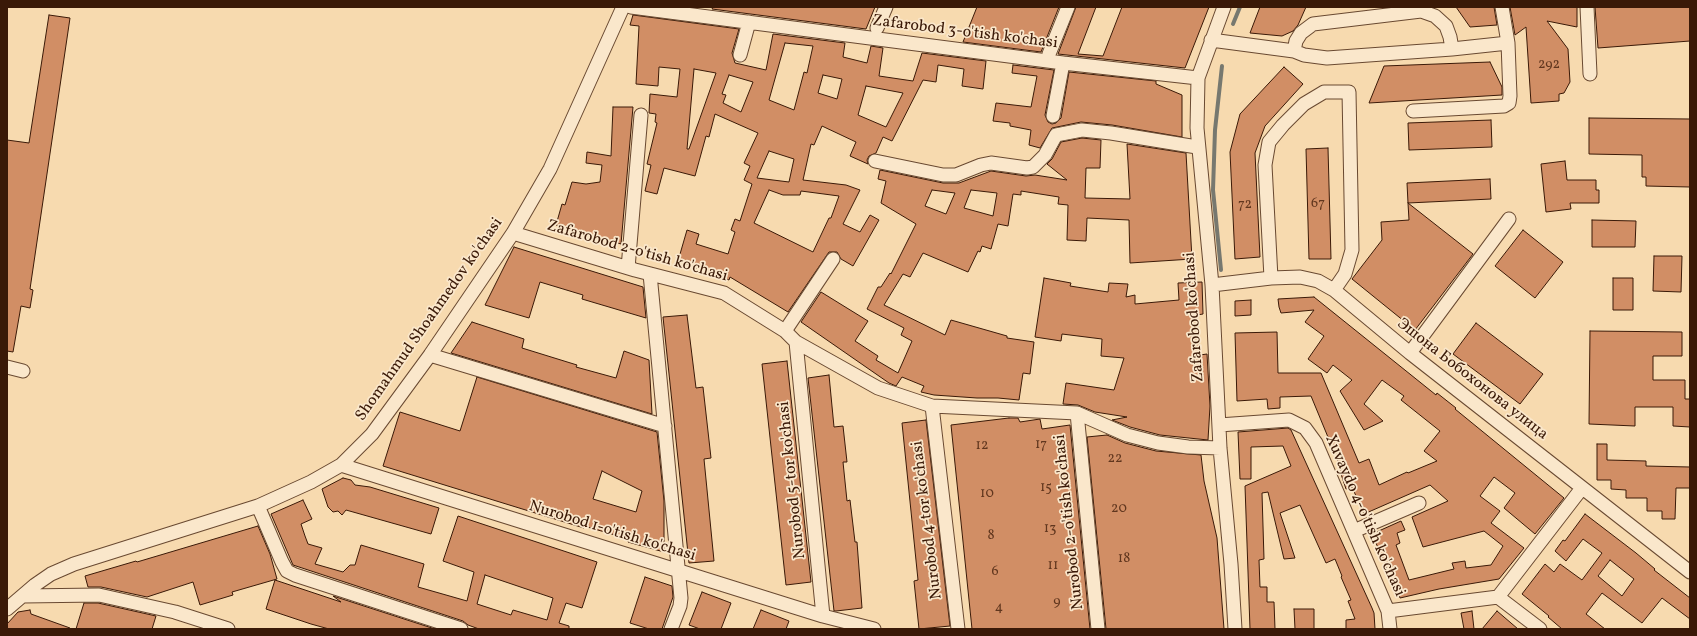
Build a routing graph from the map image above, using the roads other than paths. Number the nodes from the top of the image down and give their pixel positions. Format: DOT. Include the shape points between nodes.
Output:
graph roads {
  1 [pos="623,7"];
  2 [pos="631,7"];
  3 [pos="886,7"];
  4 [pos="1068,7"];
  5 [pos="1224,7"];
  6 [pos="1502,7"];
  7 [pos="1587,7"];
  8 [pos="749,22"];
  9 [pos="877,28"];
  10 [pos="1212,40"];
  11 [pos="1508,43"];
  12 [pos="1452,49"];
  13 [pos="1294,51"];
  14 [pos="1049,54"];
  15 [pos="740,55"];
  16 [pos="1063,63"];
  17 [pos="1590,74"];
  18 [pos="1198,78"];
  19 [pos="1413,111"];
  20 [pos="641,115"];
  21 [pos="1053,116"];
  22 [pos="1197,147"];
  23 [pos="875,161"];
  24 [pos="1509,219"];
  25 [pos="513,233"];
  26 [pos="832,259"];
  27 [pos="628,268"];
  28 [pos="650,274"];
  29 [pos="1271,278"];
  30 [pos="1212,285"];
  31 [pos="1334,290"];
  32 [pos="785,331"];
  33 [pos="796,342"];
  34 [pos="1410,353"];
  35 [pos="430,356"];
  36 [pos="7,366"];
  37 [pos="23,371"];
  38 [pos="932,406"];
  39 [pos="1077,413"];
  40 [pos="1218,425"];
  41 [pos="665,426"];
  42 [pos="1220,448"];
  43 [pos="341,465"];
  44 [pos="1582,488"];
  45 [pos="1419,503"];
  46 [pos="258,506"];
  47 [pos="1354,531"];
  48 [pos="679,570"];
  49 [pos="1690,572"];
  50 [pos="23,596"];
  51 [pos="1498,597"];
  52 [pos="7,609"];
  53 [pos="1388,611"];
  54 [pos="823,616"];
  55 [pos="228,629"];
  56 [pos="461,629"];
  57 [pos="671,629"];
  58 [pos="874,629"];
  59 [pos="958,629"];
  60 [pos="1098,629"];
  61 [pos="1235,629"];
  62 [pos="1390,629"];
  63 [pos="1540,629"];
  1 -- 25 [label="street, Shomahmud Shoahmedov ko'chasi" via="550,169"];
  2 -- 8 [label="street, Zafarobod 3-o'tish ko'chasi"];
  3 -- 9 [label="street"];
  4 -- 14 [label="street"];
  5 -- 10 [label="street, Zafarobod ko'chasi"];
  6 -- 11 [label="street"];
  7 -- 17 [label="street"];
  8 -- 15 [label="street"];
  8 -- 16 [label="street, Zafarobod 3-o'tish ko'chasi"];
  10 -- 13 [label="street"];
  10 -- 18 [label="street, Zafarobod ko'chasi"];
  11 -- 12 [label="street"];
  11 -- 19 [label="street" via="1509,104"];
  12 -- 13 [label="street" via="1327,58"];
  12 -- 13 [label="street" via="1446,26 1435,16 1421,11 1314,24 1301,33"];
  16 -- 18 [label="street, Zafarobod 3-o'tish ko'chasi"];
  16 -- 21 [label="street"];
  18 -- 22 [label="street, Zafarobod ko'chasi"];
  20 -- 27 [label="street"];
  22 -- 23 [label="street" via="1082,130 1056,135 1045,155 1033,167 1027,168 991,163 956,175"];
  22 -- 30 [label="street, Zafarobod ko'chasi"];
  24 -- 34 [label="street"];
  25 -- 27 [label="street, Zafarobod 2-o'tish ko'chasi"];
  25 -- 35 [label="street, Shomahmud Shoahmedov ko'chasi"];
  26 -- 32 [label="street"];
  27 -- 28 [label="street, Zafarobod 2-o'tish ko'chasi"];
  28 -- 32 [label="street, Zafarobod 2-o'tish ko'chasi" via="724,293"];
  28 -- 41 [label="street"];
  29 -- 30 [label="street, Эшона Бобохонова улица"];
  29 -- 31 [label="street, Эшона Бобохонова улица" via="1300,276 1318,281"];
  29 -- 31 [label="street" via="1265,165 1269,142 1304,104 1324,92 1349,92 1352,250 1345,274"];
  30 -- 40 [label="street, Zafarobod ko'chasi"];
  31 -- 34 [label="street, Эшона Бобохонова улица"];
  32 -- 33 [label="street, Zafarobod 2-o'tish ko'chasi"];
  33 -- 38 [label="street, Zafarobod 2-o'tish ko'chasi" via="878,388"];
  33 -- 54 [label="street, Nurobod 5-tor ko'chasi"];
  34 -- 44 [label="street, Эшона Бобохонова улица"];
  35 -- 41 [label="street"];
  35 -- 43 [label="street, Shomahmud Shoahmedov ko'chasi" via="372,434"];
  36 -- 37 [label="street"];
  38 -- 39 [label="street, Zafarobod 2-o'tish ko'chasi"];
  38 -- 59 [label="street, Nurobod 4-tor ko'chasi"];
  39 -- 42 [label="street, Zafarobod 2-o'tish ko'chasi" via="1127,435 1158,443"];
  39 -- 60 [label="street, Nurobod 2-o'tish ko'chasi"];
  40 -- 42 [label="street, Zafarobod ko'chasi"];
  40 -- 47 [label="street, Xuvaydo 4-o'tish ko'chasi" via="1289,420 1305,428 1316,443"];
  41 -- 48 [label="street"];
  42 -- 61 [label="street, Zafarobod ko'chasi"];
  43 -- 46 [label="street, Shomahmud Shoahmedov ko'chasi"];
  43 -- 48 [label="street, Nurobod 1-o'tish ko'chasi"];
  44 -- 49 [label="street, Эшона Бобохонова улица"];
  44 -- 51 [label="street"];
  45 -- 47 [label="street"];
  46 -- 50 [label="street, Shomahmud Shoahmedov ko'chasi" via="74,564 51,574"];
  46 -- 56 [label="street" via="287,571"];
  47 -- 53 [label="street, Xuvaydo 4-o'tish ko'chasi"];
  48 -- 54 [label="street, Nurobod 1-o'tish ko'chasi"];
  48 -- 57 [label="street" via="682,598"];
  50 -- 52 [label="street, Shomahmud Shoahmedov ko'chasi"];
  50 -- 55 [label="street" via="99,595 175,612"];
  51 -- 53 [label="street, Xuvaydo 4-o'tish ko'chasi"];
  51 -- 63 [label="street"];
  53 -- 62 [label="street, Xuvaydo 4-o'tish ko'chasi"];
  54 -- 58 [label="street, Nurobod 1-o'tish ko'chasi"];
}
